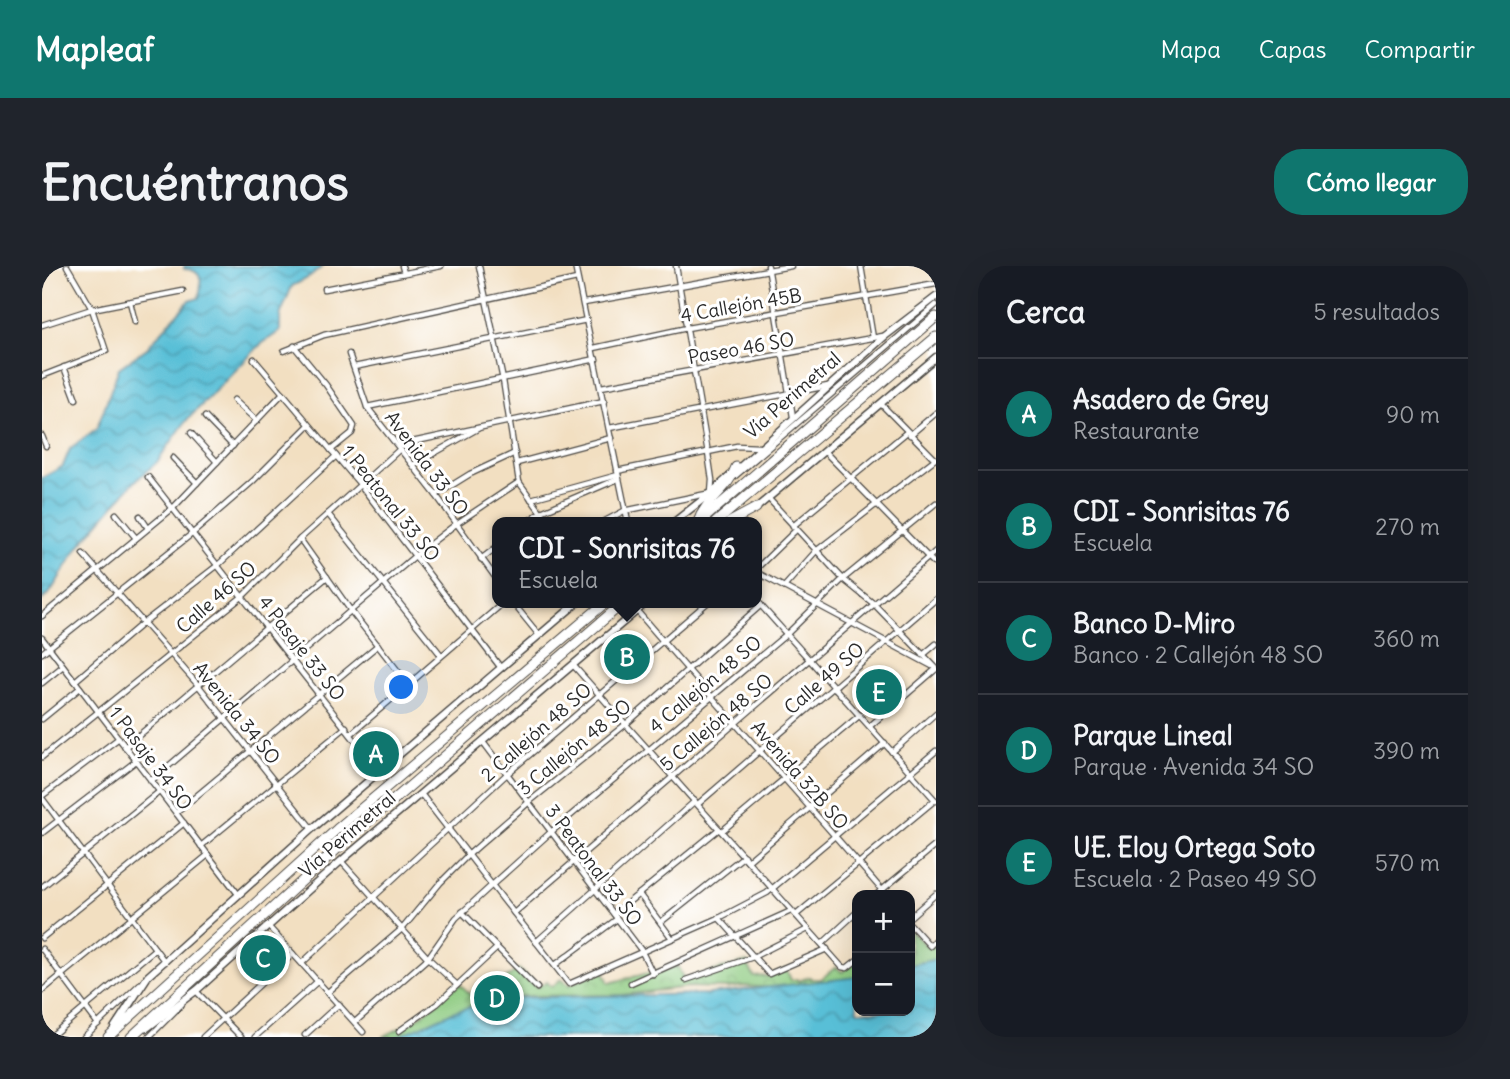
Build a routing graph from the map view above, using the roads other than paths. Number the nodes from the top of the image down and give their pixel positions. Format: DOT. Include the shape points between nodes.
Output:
graph roads {
  1 [pos="67,266"];
  2 [pos="402,266"];
  3 [pos="441,266"];
  4 [pos="479,266"];
  5 [pos="575,266"];
  6 [pos="676,266"];
  7 [pos="791,266"];
  8 [pos="861,266"];
  9 [pos="935,266"];
  10 [pos="768,268"];
  11 [pos="936,272"];
  12 [pos="404,273"];
  13 [pos="578,279"];
  14 [pos="936,285"];
  15 [pos="680,286"];
  16 [pos="324,289"];
  17 [pos="183,291"];
  18 [pos="936,296"];
  19 [pos="487,298"];
  20 [pos="865,298"];
  21 [pos="130,302"];
  22 [pos="584,303"];
  23 [pos="936,305"];
  24 [pos="92,309"];
  25 [pos="775,313"];
  26 [pos="936,317"];
  27 [pos="587,320"];
  28 [pos="135,322"];
  29 [pos="42,325"];
  30 [pos="687,328"];
  31 [pos="885,336"];
  32 [pos="495,337"];
  33 [pos="936,337"];
  34 [pos="873,338"];
  35 [pos="294,346"];
  36 [pos="593,348"];
  37 [pos="284,351"];
  38 [pos="349,354"];
  39 [pos="783,354"];
  40 [pos="936,358"];
  41 [pos="254,359"];
  42 [pos="596,359"];
  43 [pos="64,367"];
  44 [pos="354,367"];
  45 [pos="694,370"];
  46 [pos="42,376"];
  47 [pos="503,380"];
  48 [pos="830,386"];
  49 [pos="601,387"];
  50 [pos="283,393"];
  51 [pos="790,395"];
  52 [pos="76,399"];
  53 [pos="234,400"];
  54 [pos="604,401"];
  55 [pos="881,404"];
  56 [pos="367,407"];
  57 [pos="701,411"];
  58 [pos="936,414"];
  59 [pos="205,417"];
  60 [pos="793,417"];
  61 [pos="510,419"];
  62 [pos="257,421"];
  63 [pos="309,425"];
  64 [pos="484,425"];
  65 [pos="609,428"];
  66 [pos="191,433"];
  67 [pos="909,433"];
  68 [pos="42,436"];
  69 [pos="611,438"];
  70 [pos="46,446"];
  71 [pos="233,446"];
  72 [pos="399,447"];
  73 [pos="759,447"];
  74 [pos="331,450"];
  75 [pos="824,451"];
  76 [pos="515,453"];
  77 [pos="708,453"];
  78 [pos="336,456"];
  79 [pos="173,458"];
  80 [pos="935,459"];
  81 [pos="217,462"];
  82 [pos="517,463"];
  83 [pos="413,465"];
  84 [pos="736,467"];
  85 [pos="618,475"];
  86 [pos="148,477"];
  87 [pos="851,478"];
  88 [pos="732,479"];
  89 [pos="519,481"];
  90 [pos="197,483"];
  91 [pos="359,483"];
  92 [pos="711,493"];
  93 [pos="436,495"];
  94 [pos="768,498"];
  95 [pos="531,499"];
  96 [pos="936,503"];
  97 [pos="877,505"];
  98 [pos="173,508"];
  99 [pos="756,508"];
  100 [pos="624,511"];
  101 [pos="541,512"];
  102 [pos="116,514"];
  103 [pos="328,514"];
  104 [pos="140,516"];
  105 [pos="534,517"];
  106 [pos="544,517"];
  107 [pos="613,517"];
  108 [pos="626,517"];
  109 [pos="680,517"];
  110 [pos="701,517"];
  111 [pos="705,517"];
  112 [pos="722,517"];
  113 [pos="739,517"];
  114 [pos="746,517"];
  115 [pos="456,524"];
  116 [pos="148,527"];
  117 [pos="795,528"];
  118 [pos="902,530"];
  119 [pos="193,533"];
  120 [pos="136,538"];
  121 [pos="300,539"];
  122 [pos="492,551"];
  123 [pos="816,551"];
  124 [pos="936,551"];
  125 [pos="83,554"];
  126 [pos="416,555"];
  127 [pos="928,557"];
  128 [pos="481,559"];
  129 [pos="762,564"];
  130 [pos="218,565"];
  131 [pos="936,565"];
  132 [pos="96,569"];
  133 [pos="492,573"];
  134 [pos="762,573"];
  135 [pos="327,577"];
  136 [pos="843,579"];
  137 [pos="383,582"];
  138 [pos="784,587"];
  139 [pos="117,594"];
  140 [pos="243,596"];
  141 [pos="936,599"];
  142 [pos="874,604"];
  143 [pos="762,606"];
  144 [pos="818,606"];
  145 [pos="497,608"];
  146 [pos="517,608"];
  147 [pos="571,608"];
  148 [pos="599,608"];
  149 [pos="617,608"];
  150 [pos="640,608"];
  151 [pos="701,608"];
  152 [pos="754,608"];
  153 [pos="637,610"];
  154 [pos="351,611"];
  155 [pos="42,616"];
  156 [pos="853,622"];
  157 [pos="143,623"];
  158 [pos="267,627"];
  159 [pos="470,630"];
  160 [pos="900,631"];
  161 [pos="788,633"];
  162 [pos="539,635"];
  163 [pos="42,638"];
  164 [pos="662,642"];
  165 [pos="887,642"];
  166 [pos="936,644"];
  167 [pos="378,645"];
  168 [pos="49,648"];
  169 [pos="42,653"];
  170 [pos="171,654"];
  171 [pos="441,655"];
  172 [pos="923,655"];
  173 [pos="293,659"];
  174 [pos="811,660"];
  175 [pos="573,665"];
  176 [pos="63,666"];
  177 [pos="501,667"];
  178 [pos="936,668"];
  179 [pos="688,669"];
  180 [pos="75,681"];
  181 [pos="42,683"];
  182 [pos="408,684"];
  183 [pos="198,685"];
  184 [pos="836,687"];
  185 [pos="80,688"];
  186 [pos="320,694"];
  187 [pos="601,695"];
  188 [pos="712,696"];
  189 [pos="99,712"];
  190 [pos="936,713"];
  191 [pos="860,715"];
  192 [pos="223,717"];
  193 [pos="42,719"];
  194 [pos="626,724"];
  195 [pos="736,724"];
  196 [pos="870,726"];
  197 [pos="346,727"];
  198 [pos="351,734"];
  199 [pos="118,738"];
  200 [pos="483,742"];
  201 [pos="885,743"];
  202 [pos="125,747"];
  203 [pos="250,750"];
  204 [pos="649,750"];
  205 [pos="760,751"];
  206 [pos="936,751"];
  207 [pos="892,752"];
  208 [pos="42,757"];
  209 [pos="136,761"];
  210 [pos="379,771"];
  211 [pos="910,772"];
  212 [pos="507,774"];
  213 [pos="673,776"];
  214 [pos="785,778"];
  215 [pos="151,781"];
  216 [pos="275,784"];
  217 [pos="159,792"];
  218 [pos="421,794"];
  219 [pos="42,797"];
  220 [pos="936,800"];
  221 [pos="529,802"];
  222 [pos="696,802"];
  223 [pos="810,807"];
  224 [pos="176,813"];
  225 [pos="58,820"];
  226 [pos="184,823"];
  227 [pos="312,829"];
  228 [pos="337,829"];
  229 [pos="448,829"];
  230 [pos="721,830"];
  231 [pos="551,832"];
  232 [pos="42,833"];
  233 [pos="835,836"];
  234 [pos="348,840"];
  235 [pos="936,845"];
  236 [pos="201,846"];
  237 [pos="83,853"];
  238 [pos="208,855"];
  239 [pos="467,856"];
  240 [pos="746,858"];
  241 [pos="341,861"];
  242 [pos="574,862"];
  243 [pos="858,863"];
  244 [pos="107,885"];
  245 [pos="491,886"];
  246 [pos="42,887"];
  247 [pos="594,888"];
  248 [pos="772,888"];
  249 [pos="881,890"];
  250 [pos="238,894"];
  251 [pos="639,894"];
  252 [pos="936,894"];
  253 [pos="374,897"];
  254 [pos="462,912"];
  255 [pos="514,913"];
  256 [pos="794,913"];
  257 [pos="915,913"];
  258 [pos="131,917"];
  259 [pos="616,917"];
  260 [pos="852,917"];
  261 [pos="719,918"];
  262 [pos="661,922"];
  263 [pos="268,926"];
  264 [pos="402,928"];
  265 [pos="808,929"];
  266 [pos="915,929"];
  267 [pos="671,937"];
  268 [pos="736,937"];
  269 [pos="42,938"];
  270 [pos="936,940"];
  271 [pos="536,942"];
  272 [pos="822,944"];
  273 [pos="497,948"];
  274 [pos="42,949"];
  275 [pos="155,949"];
  276 [pos="827,949"];
  277 [pos="641,950"];
  278 [pos="293,954"];
  279 [pos="753,957"];
  280 [pos="428,958"];
  281 [pos="165,962"];
  282 [pos="302,963"];
  283 [pos="852,964"];
  284 [pos="555,965"];
  285 [pos="653,974"];
  286 [pos="62,975"];
  287 [pos="148,976"];
  288 [pos="686,980"];
  289 [pos="318,981"];
  290 [pos="631,983"];
  291 [pos="457,985"];
  292 [pos="537,988"];
  293 [pos="197,990"];
  294 [pos="42,991"];
  295 [pos="328,992"];
  296 [pos="339,1004"];
  297 [pos="86,1008"];
  298 [pos="223,1018"];
  299 [pos="355,1022"];
  300 [pos="97,1024"];
  301 [pos="399,1031"];
  302 [pos="363,1032"];
  303 [pos="305,1035"];
  304 [pos="108,1036"];
  305 [pos="50,1037"];
  306 [pos="84,1037"];
  307 [pos="132,1037"];
  308 [pos="149,1037"];
  309 [pos="203,1037"];
  310 [pos="241,1037"];
  311 [pos="255,1037"];
  1 -- 24 [label="street"];
  2 -- 12 [label="street"];
  3 -- 12 [label="street"];
  4 -- 19 [label="street"];
  5 -- 13 [label="street"];
  6 -- 15 [label="street"];
  7 -- 10 [label="street"];
  8 -- 20 [label="street"];
  9 -- 11 [label="street"];
  10 -- 15 [label="street"];
  10 -- 25 [label="street"];
  12 -- 16 [label="street"];
  13 -- 19 [label="street"];
  13 -- 22 [label="street"];
  14 -- 20 [label="street, 4 Callejón 45B"];
  15 -- 22 [label="street"];
  15 -- 30 [label="street"];
  17 -- 21 [label="street"];
  18 -- 31 [label="street, Vía Perimetral"];
  19 -- 32 [label="street"];
  19 -- 35 [label="street"];
  20 -- 25 [label="street, 4 Callejón 45B"];
  20 -- 34 [label="street"];
  21 -- 24 [label="street"];
  21 -- 28 [label="street"];
  22 -- 27 [label="street"];
  23 -- 88 [label="street"];
  24 -- 29 [label="street"];
  24 -- 43 [label="street" via="104,353"];
  25 -- 30 [label="street, 4 Callejón 45B"];
  25 -- 39 [label="street"];
  26 -- 111 [label="highway, Vía Perimetral"];
  27 -- 32 [label="street"];
  27 -- 36 [label="street"];
  30 -- 36 [label="street, 4 Callejón 45B"];
  30 -- 45 [label="street"];
  31 -- 34 [label="street, Paseo 46 SO"];
  31 -- 48 [label="street, Vía Perimetral"];
  32 -- 44 [label="street"];
  32 -- 47 [label="street"];
  33 -- 112 [label="highway"];
  34 -- 39 [label="street, Paseo 46 SO"];
  35 -- 37 [label="street"];
  35 -- 74 [label="street" via="354,426"];
  36 -- 42 [label="street"];
  38 -- 44 [label="street, Avenida 33 SO"];
  39 -- 45 [label="street, Paseo 46 SO"];
  39 -- 51 [label="street"];
  40 -- 55 [label="street"];
  41 -- 50 [label="street, 1 Peatonal 33 SO"];
  42 -- 47 [label="street"];
  42 -- 49 [label="street"];
  43 -- 46 [label="street"];
  43 -- 52 [label="street"];
  44 -- 56 [label="street, Avenida 33 SO"];
  45 -- 49 [label="street, Paseo 46 SO"];
  45 -- 57 [label="street"];
  47 -- 56 [label="street"];
  47 -- 61 [label="street"];
  48 -- 51 [label="street"];
  48 -- 60 [label="street, Vía Perimetral"];
  49 -- 54 [label="street"];
  50 -- 62 [label="street"];
  50 -- 63 [label="street, 1 Peatonal 33 SO"];
  51 -- 57 [label="street"];
  51 -- 60 [label="street"];
  53 -- 62 [label="street"];
  54 -- 61 [label="street"];
  54 -- 65 [label="street"];
  55 -- 67 [label="street"];
  55 -- 75 [label="street"];
  56 -- 72 [label="street, Avenida 33 SO"];
  57 -- 65 [label="street"];
  57 -- 77 [label="street"];
  58 -- 67 [label="street"];
  59 -- 71 [label="street"];
  60 -- 73 [label="street, Vía Perimetral"];
  61 -- 64 [label="street"];
  61 -- 76 [label="street"];
  62 -- 71 [label="street"];
  63 -- 74 [label="street, 1 Peatonal 33 SO"];
  63 -- 119 [label="street"];
  64 -- 72 [label="street"];
  64 -- 83 [label="street"];
  65 -- 69 [label="street"];
  66 -- 81 [label="street"];
  67 -- 80 [label="street"];
  67 -- 87 [label="street"];
  68 -- 70 [label="street"];
  69 -- 82 [label="street"];
  69 -- 85 [label="street"];
  71 -- 81 [label="street"];
  72 -- 83 [label="street, Avenida 33 SO"];
  72 -- 91 [label="street, Calle 46 SO"];
  73 -- 77 [label="street" via="737,446"];
  73 -- 84 [label="street, Vía Perimetral"];
  74 -- 78 [label="street, 1 Peatonal 33 SO"];
  75 -- 87 [label="street"];
  75 -- 94 [label="street"];
  76 -- 82 [label="street"];
  76 -- 93 [label="street"];
  77 -- 85 [label="street"];
  77 -- 92 [label="street"];
  78 -- 91 [label="street, 1 Peatonal 33 SO"];
  78 -- 130 [label="street"];
  79 -- 90 [label="street"];
  80 -- 97 [label="street"];
  81 -- 90 [label="street"];
  82 -- 89 [label="street"];
  83 -- 93 [label="street, Avenida 33 SO"];
  84 -- 88 [label="highway"];
  84 -- 92 [label="street, Vía Perimetral"];
  85 -- 95 [label="street"];
  85 -- 100 [label="street"];
  85 -- 101 [label="street"];
  86 -- 98 [label="street, 4 Pasaje 33 SO"];
  87 -- 97 [label="street"];
  87 -- 117 [label="street"];
  88 -- 110 [label="highway"];
  89 -- 95 [label="street"];
  89 -- 115 [label="street"];
  90 -- 98 [label="street"];
  91 -- 103 [label="street, Calle 46 SO"];
  91 -- 126 [label="street, 1 Peatonal 33 SO"];
  92 -- 100 [label="street"];
  92 -- 109 [label="street, Vía Perimetral"];
  93 -- 115 [label="street, Avenida 33 SO"];
  94 -- 99 [label="street"];
  94 -- 117 [label="street"];
  95 -- 101 [label="street"];
  96 -- 118 [label="street, 4 Callejón 48 SO"];
  97 -- 118 [label="street"];
  97 -- 123 [label="street"];
  98 -- 116 [label="street"];
  98 -- 119 [label="street, 4 Pasaje 33 SO"];
  99 -- 113 [label="highway"];
  99 -- 114 [label="street"];
  100 -- 107 [label="street"];
  100 -- 108 [label="street"];
  101 -- 105 [label="street"];
  101 -- 106 [label="street"];
  102 -- 120 [label="street"];
  103 -- 121 [label="street, Calle 46 SO"];
  103 -- 137 [label="street"];
  104 -- 116 [label="street"];
  115 -- 126 [label="street"];
  115 -- 128 [label="street, Avenida 33 SO"];
  116 -- 120 [label="street"];
  117 -- 123 [label="street"];
  117 -- 129 [label="street"];
  118 -- 127 [label="street"];
  118 -- 136 [label="street, 4 Callejón 48 SO"];
  119 -- 130 [label="street, 4 Pasaje 33 SO"];
  119 -- 139 [label="street"];
  120 -- 132 [label="street"];
  121 -- 135 [label="street"];
  121 -- 140 [label="street, Calle 46 SO"];
  122 -- 128 [label="street"];
  123 -- 136 [label="street"];
  123 -- 138 [label="street"];
  124 -- 127 [label="street, 5 Callejón 48 SO"];
  125 -- 132 [label="street, Avenida 34 SO"];
  126 -- 137 [label="street"];
  126 -- 159 [label="street, 1 Peatonal 33 SO"];
  127 -- 131 [label="street"];
  127 -- 142 [label="street, 5 Callejón 48 SO"];
  128 -- 133 [label="street, Avenida 33 SO"];
  130 -- 140 [label="street, 4 Pasaje 33 SO"];
  130 -- 157 [label="street"];
  132 -- 139 [label="street, Avenida 34 SO"];
  132 -- 155 [label="street"];
  134 -- 138 [label="street"];
  135 -- 154 [label="street"];
  135 -- 158 [label="street"];
  136 -- 142 [label="street"];
  136 -- 144 [label="street, 4 Callejón 48 SO"];
  137 -- 154 [label="street"];
  137 -- 171 [label="street"];
  138 -- 144 [label="street"];
  139 -- 157 [label="street, Avenida 34 SO"];
  139 -- 168 [label="street"];
  140 -- 158 [label="street, 4 Pasaje 33 SO"];
  140 -- 170 [label="street, Calle 46 SO"];
  141 -- 160 [label="street, Calle 49 SO"];
  142 -- 156 [label="street, 5 Callejón 48 SO"];
  142 -- 160 [label="street"];
  143 -- 161 [label="street"];
  144 -- 156 [label="street"];
  144 -- 161 [label="street, 4 Callejón 48 SO"];
  145 -- 159 [label="street"];
  146 -- 162 [label="street"];
  147 -- 162 [label="street, Vía Perimetral"];
  148 -- 228 [label="highway, Vía Perimetral"];
  149 -- 234 [label="highway, Vía Perimetral"];
  150 -- 153 [label="street, Vía Perimetral"];
  151 -- 164 [label="street, 2 Callejón 48 SO"];
  152 -- 179 [label="street, 3 Callejón 48 SO"];
  153 -- 164 [label="street, Avenida 32B SO"];
  153 -- 175 [label="street, Vía Perimetral"];
  154 -- 167 [label="street"];
  154 -- 173 [label="street"];
  156 -- 165 [label="street"];
  156 -- 174 [label="street, 5 Callejón 48 SO"];
  157 -- 170 [label="street, Avenida 34 SO"];
  157 -- 180 [label="street"];
  158 -- 173 [label="street, 4 Pasaje 33 SO"];
  158 -- 183 [label="street"];
  159 -- 171 [label="street"];
  159 -- 177 [label="street, 1 Peatonal 33 SO"];
  160 -- 165 [label="street, Calle 49 SO"];
  160 -- 172 [label="street"];
  161 -- 174 [label="street"];
  161 -- 188 [label="street, 4 Callejón 48 SO"];
  162 -- 177 [label="street, Vía Perimetral"];
  163 -- 168 [label="street, 1 Pasaje 34 SO"];
  164 -- 179 [label="street, Avenida 32B SO"];
  164 -- 187 [label="street, 2 Callejón 48 SO"];
  165 -- 178 [label="street"];
  165 -- 184 [label="street, Calle 49 SO"];
  166 -- 172 [label="street"];
  167 -- 182 [label="street"];
  167 -- 186 [label="street"];
  168 -- 169 [label="street"];
  168 -- 176 [label="street, 1 Pasaje 34 SO"];
  170 -- 183 [label="street, Avenida 34 SO"];
  170 -- 189 [label="street, Calle 46 SO"];
  171 -- 182 [label="street"];
  172 -- 178 [label="street"];
  173 -- 186 [label="street, 4 Pasaje 33 SO"];
  173 -- 192 [label="street"];
  174 -- 184 [label="street"];
  174 -- 195 [label="street, 5 Callejón 48 SO"];
  175 -- 187 [label="street"];
  175 -- 200 [label="street, Vía Perimetral"];
  176 -- 180 [label="street, 1 Pasaje 34 SO"];
  176 -- 181 [label="street"];
  177 -- 210 [label="street, Vía Perimetral"];
  178 -- 196 [label="street"];
  179 -- 188 [label="street, Avenida 32B SO"];
  179 -- 194 [label="street, 3 Callejón 48 SO"];
  180 -- 185 [label="street, 1 Pasaje 34 SO"];
  182 -- 198 [label="street"];
  183 -- 192 [label="street, Avenida 34 SO"];
  183 -- 202 [label="street"];
  184 -- 191 [label="street"];
  184 -- 205 [label="street, Calle 49 SO"];
  185 -- 189 [label="street, 1 Pasaje 34 SO"];
  185 -- 193 [label="street"];
  186 -- 197 [label="street, 4 Pasaje 33 SO"];
  186 -- 203 [label="street"];
  187 -- 194 [label="street"];
  187 -- 212 [label="street, 2 Callejón 48 SO"];
  188 -- 195 [label="street, Avenida 32B SO"];
  188 -- 204 [label="street, 4 Callejón 48 SO"];
  189 -- 199 [label="street, 1 Pasaje 34 SO"];
  189 -- 208 [label="street, Calle 46 SO"];
  190 -- 207 [label="street"];
  191 -- 196 [label="street"];
  191 -- 214 [label="street"];
  192 -- 203 [label="street, Avenida 34 SO"];
  192 -- 215 [label="street"];
  194 -- 204 [label="street"];
  194 -- 221 [label="street, 3 Callejón 48 SO"];
  195 -- 205 [label="street, Avenida 32B SO"];
  195 -- 213 [label="street, 5 Callejón 48 SO"];
  196 -- 201 [label="street"];
  197 -- 198 [label="street, 4 Pasaje 33 SO"];
  197 -- 216 [label="street"];
  198 -- 210 [label="street, 4 Pasaje 33 SO"];
  199 -- 202 [label="street, 1 Pasaje 34 SO"];
  199 -- 219 [label="street"];
  200 -- 212 [label="street, 3 Peatonal 33 SO"];
  200 -- 218 [label="street, Vía Perimetral"];
  201 -- 207 [label="street"];
  201 -- 223 [label="street"];
  202 -- 209 [label="street, 1 Pasaje 34 SO"];
  203 -- 216 [label="street, Avenida 34 SO"];
  203 -- 224 [label="street"];
  204 -- 213 [label="street"];
  204 -- 231 [label="street, 4 Callejón 48 SO"];
  205 -- 214 [label="street, Avenida 32B SO"];
  205 -- 222 [label="street, Calle 49 SO"];
  206 -- 211 [label="street"];
  207 -- 211 [label="street"];
  209 -- 215 [label="street, 1 Pasaje 34 SO"];
  209 -- 225 [label="street"];
  210 -- 227 [label="street, Vía Perimetral"];
  211 -- 220 [label="street"];
  211 -- 233 [label="street"];
  212 -- 221 [label="street, 3 Peatonal 33 SO"];
  212 -- 229 [label="street, 2 Callejón 48 SO"];
  213 -- 222 [label="street"];
  213 -- 242 [label="street, 5 Callejón 48 SO"];
  214 -- 223 [label="street, Avenida 32B SO"];
  214 -- 230 [label="street"];
  215 -- 217 [label="street, 1 Pasaje 34 SO"];
  216 -- 227 [label="street, Avenida 34 SO"];
  216 -- 236 [label="street"];
  217 -- 224 [label="street, 1 Pasaje 34 SO"];
  217 -- 237 [label="street"];
  218 -- 229 [label="street"];
  218 -- 241 [label="street, Vía Perimetral"];
  219 -- 225 [label="street"];
  220 -- 243 [label="street"];
  221 -- 231 [label="street, 3 Peatonal 33 SO"];
  221 -- 239 [label="street, 3 Callejón 48 SO"];
  222 -- 230 [label="street"];
  222 -- 247 [label="street, Calle 49 SO"];
  223 -- 233 [label="street, Avenida 32B SO"];
  223 -- 240 [label="street"];
  224 -- 226 [label="street, 1 Pasaje 34 SO"];
  225 -- 232 [label="street"];
  225 -- 237 [label="street"];
  226 -- 236 [label="street, 1 Pasaje 34 SO"];
  226 -- 244 [label="street"];
  227 -- 250 [label="street, Vía Perimetral"];
  228 -- 234 [label="highway"];
  228 -- 304 [label="highway, Vía Perimetral"];
  229 -- 239 [label="street"];
  229 -- 253 [label="street, 2 Callejón 48 SO"];
  230 -- 240 [label="street"];
  230 -- 251 [label="street"];
  231 -- 242 [label="street, 3 Peatonal 33 SO"];
  231 -- 245 [label="street, 4 Callejón 48 SO"];
  233 -- 243 [label="street, Avenida 32B SO"];
  233 -- 248 [label="street"];
  234 -- 307 [label="highway, Vía Perimetral"];
  235 -- 249 [label="street"];
  236 -- 238 [label="street, 1 Pasaje 34 SO"];
  237 -- 244 [label="street"];
  237 -- 246 [label="street"];
  238 -- 250 [label="street, 1 Pasaje 34 SO"];
  238 -- 258 [label="street"];
  239 -- 245 [label="street"];
  239 -- 264 [label="street, 3 Callejón 48 SO"];
  240 -- 248 [label="street"];
  240 -- 262 [label="street"];
  241 -- 253 [label="street"];
  241 -- 263 [label="street, Vía Perimetral"];
  242 -- 247 [label="street, 3 Peatonal 33 SO"];
  242 -- 255 [label="street, 5 Callejón 48 SO"];
  243 -- 249 [label="street, Avenida 32B SO"];
  243 -- 256 [label="street"];
  244 -- 258 [label="street"];
  244 -- 269 [label="street"];
  245 -- 254 [label="street, 4 Callejón 48 SO"];
  245 -- 255 [label="street"];
  247 -- 259 [label="street, 3 Peatonal 33 SO"];
  247 -- 271 [label="street, Calle 49 SO"];
  248 -- 256 [label="street"];
  248 -- 261 [label="street"];
  250 -- 281 [label="street, Vía Perimetral"];
  251 -- 259 [label="street"];
  251 -- 262 [label="street"];
  252 -- 257 [label="street"];
  253 -- 264 [label="street"];
  253 -- 282 [label="street, 2 Callejón 48 SO"];
  254 -- 273 [label="street"];
  254 -- 280 [label="street, 4 Callejón 48 SO"];
  255 -- 271 [label="street"];
  256 -- 265 [label="street"];
  256 -- 268 [label="street"];
  258 -- 275 [label="street"];
  258 -- 286 [label="street"];
  259 -- 277 [label="street, 3 Peatonal 33 SO"];
  259 -- 284 [label="street"];
  260 -- 272 [label="street"];
  261 -- 267 [label="street"];
  261 -- 268 [label="street"];
  262 -- 267 [label="street"];
  263 -- 278 [label="street"];
  263 -- 293 [label="street, Vía Perimetral"];
  264 -- 280 [label="street"];
  264 -- 295 [label="street, 3 Callejón 48 SO"];
  265 -- 272 [label="street"];
  265 -- 279 [label="street"];
  266 -- 270 [label="street" via="930,946"];
  267 -- 277 [label="street"];
  268 -- 279 [label="street"];
  268 -- 285 [label="street"];
  271 -- 284 [label="street"];
  272 -- 276 [label="street"];
  273 -- 291 [label="street"];
  273 -- 292 [label="street"];
  274 -- 286 [label="street"];
  275 -- 281 [label="street"];
  275 -- 297 [label="street"];
  276 -- 279 [label="street" via="771,974"];
  276 -- 283 [label="street" via="842,967"];
  277 -- 284 [label="street" via="569,984"];
  277 -- 285 [label="street, 3 Peatonal 33 SO"];
  278 -- 282 [label="street"];
  278 -- 298 [label="street"];
  279 -- 288 [label="street"];
  280 -- 291 [label="street"];
  280 -- 299 [label="street, 4 Callejón 48 SO"];
  281 -- 287 [label="street, Vía Perimetral"];
  282 -- 289 [label="street"];
  285 -- 290 [label="street"];
  286 -- 294 [label="street"];
  286 -- 297 [label="street"];
  287 -- 300 [label="street"];
  287 -- 304 [label="street, Vía Perimetral"];
  289 -- 295 [label="street"];
  289 -- 311 [label="street"];
  291 -- 301 [label="street"];
  293 -- 298 [label="street"];
  293 -- 307 [label="street, Vía Perimetral"];
  293 -- 308 [label="street"];
  295 -- 296 [label="street"];
  296 -- 299 [label="street"];
  296 -- 303 [label="street"];
  297 -- 300 [label="street"];
  297 -- 305 [label="street"];
  298 -- 309 [label="street"];
  298 -- 310 [label="street"];
  299 -- 302 [label="street"];
  300 -- 306 [label="street"];
}
